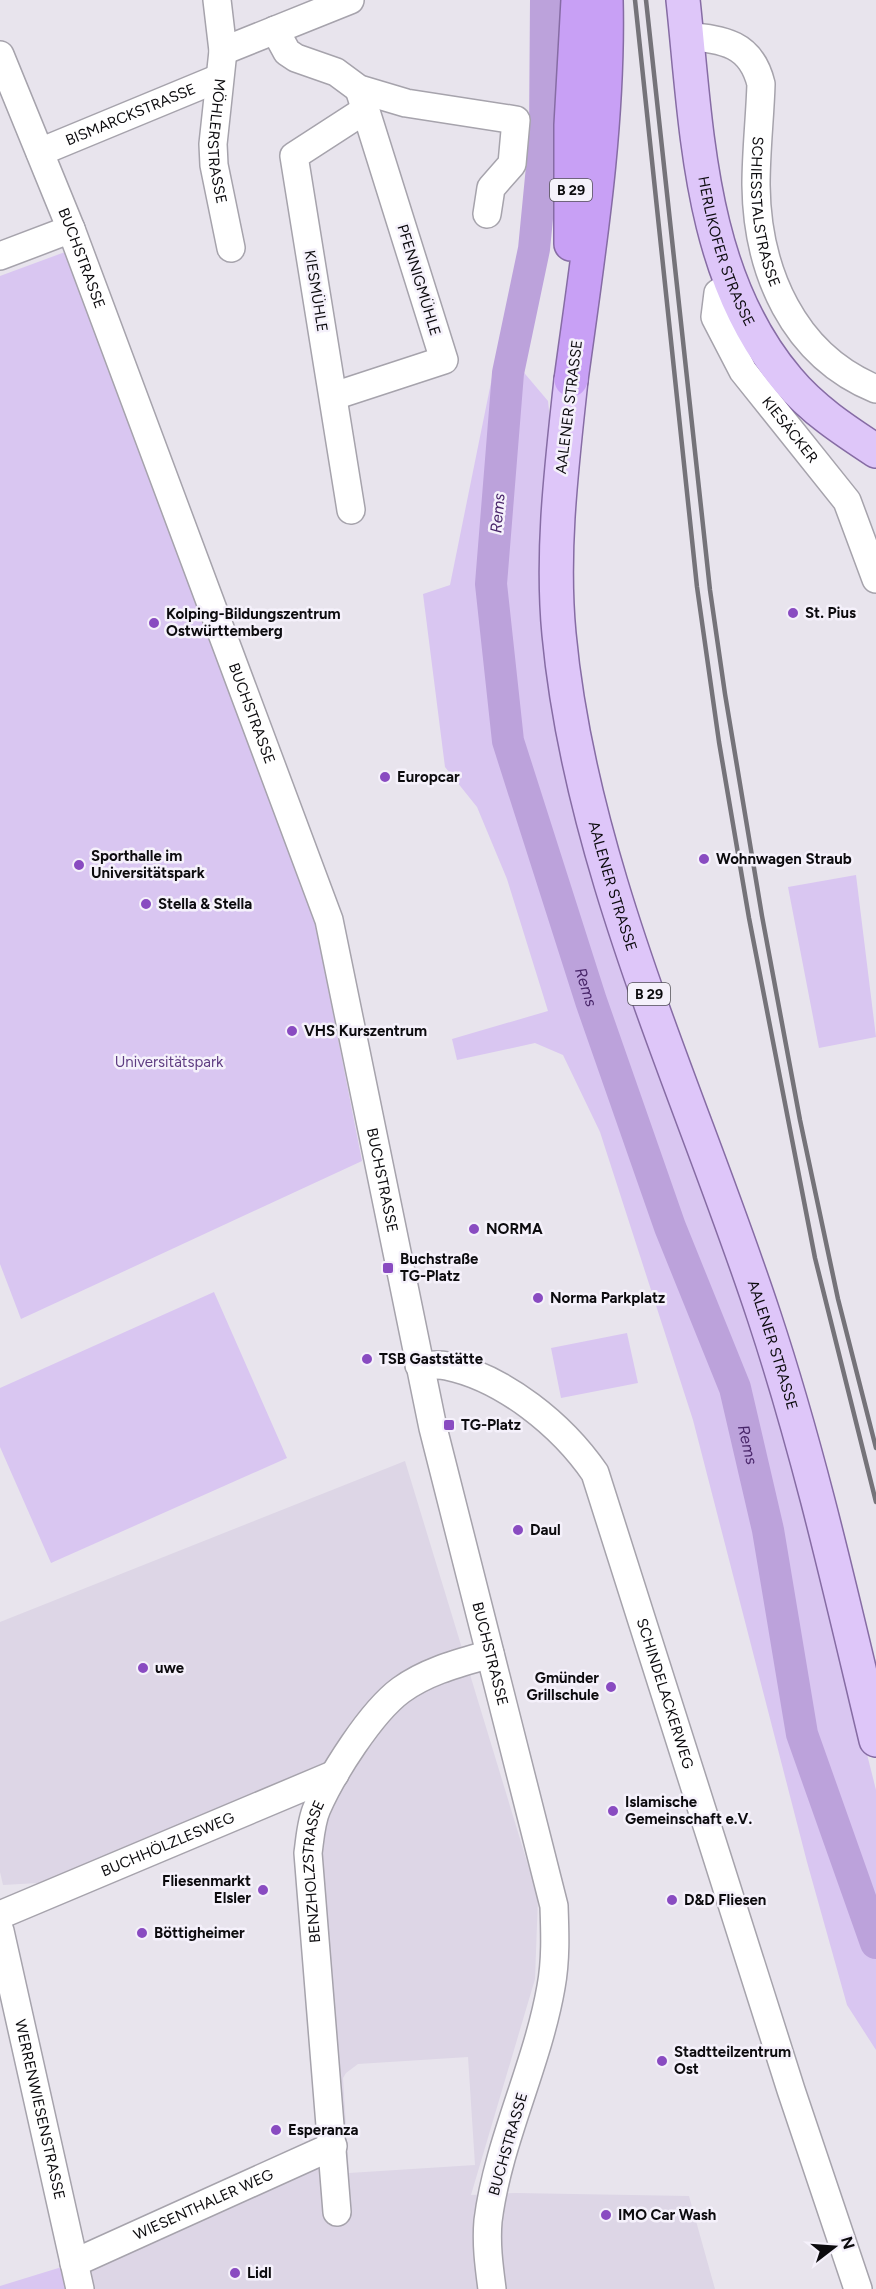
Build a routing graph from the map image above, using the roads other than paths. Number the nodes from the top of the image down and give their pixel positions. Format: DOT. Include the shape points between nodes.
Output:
graph roads {
  1 [pos="217,0"];
  2 [pos="350,0"];
  3 [pos="578,0"];
  4 [pos="606,0"];
  5 [pos="684,0"];
  6 [pos="275,30"];
  7 [pos="687,36"];
  8 [pos="223,51"];
  9 [pos="0,55"];
  10 [pos="219,78"];
  11 [pos="362,100"];
  12 [pos="10,108"];
  13 [pos="40,152"];
  14 [pos="488,214"];
  15 [pos="71,229"];
  16 [pos="231,248"];
  17 [pos="0,255"];
  18 [pos="731,284"];
  19 [pos="571,380"];
  20 [pos="876,389"];
  21 [pos="334,396"];
  22 [pos="876,450"];
  23 [pos="351,510"];
  24 [pos="876,579"];
  25 [pos="419,1365"];
  26 [pos="489,1654"];
  27 [pos="876,1740"];
  28 [pos="335,1774"];
  29 [pos="0,1915"];
  30 [pos="0,1931"];
  31 [pos="333,2146"];
  32 [pos="337,2212"];
  33 [pos="77,2276"];
  34 [pos="492,2289"];
  35 [pos="858,2289"];
  1 -- 8 [label="street, MÖHLERSTRASSE"];
  2 -- 6 [label="street"];
  3 -- 19 [label="highway, B 29" via="572,125"];
  4 -- 19 [label="highway, AALENER STRASSE / B 29" via="607,55 593,222"];
  5 -- 7 [label="main road, HERLIKOFER STRASSE"];
  6 -- 8 [label="street"];
  6 -- 11 [label="street" via="288,52 336,72"];
  7 -- 18 [label="main road, HERLIKOFER STRASSE" via="698,145 712,221"];
  7 -- 20 [label="street, SCHIESSTALSTRASSE" via="720,40 736,47 758,69 761,84 756,184 766,260 786,310 813,348 850,379"];
  8 -- 10 [label="street, MÖHLERSTRASSE"];
  9 -- 12 [label="street, BUCHSTRASSE"];
  10 -- 13 [label="street, BISMARCKSTRASSE"];
  10 -- 16 [label="street, MÖHLERSTRASSE" via="214,165"];
  11 -- 14 [label="street" via="516,120 512,164 491,188"];
  11 -- 21 [label="street, KIESMÜHLE" via="294,156"];
  11 -- 21 [label="street, PFENNIGMÜHLE" via="444,360"];
  12 -- 13 [label="street, BUCHSTRASSE"];
  13 -- 15 [label="street, BUCHSTRASSE"];
  15 -- 17 [label="street"];
  15 -- 25 [label="street, BUCHSTRASSE" via="329,920"];
  18 -- 22 [label="main road, HERLIKOFER STRASSE" via="753,329 788,380 818,411"];
  18 -- 24 [label="street, KIESÄCKER" via="718,292 715,317 743,371 847,501"];
  19 -- 27 [label="main road, AALENER STRASSE / B 29" via="560,494 557,584 569,711 589,811 800,1430"];
  21 -- 23 [label="street, KIESMÜHLE"];
  25 -- 26 [label="street, BUCHSTRASSE"];
  25 -- 35 [label="street, SCHINDELACKERWEG" via="446,1366 483,1380 527,1404 560,1430 595,1473 787,2079"];
  26 -- 28 [label="street, BENZHOLZSTRASSE" via="433,1672 400,1690 366,1728"];
  26 -- 34 [label="street, BUCHSTRASSE" via="554,1906 556,1950 542,2031 493,2190 487,2247"];
  28 -- 29 [label="street, BUCHHÖLZLESWEG"];
  28 -- 31 [label="street, BENZHOLZSTRASSE" via="316,1810 308,1853"];
  30 -- 33 [label="street, WERRENWIESENSTRASSE"];
  31 -- 32 [label="street, BENZHOLZSTRASSE"];
  31 -- 33 [label="street, WIESENTHALER WEG"];
}
